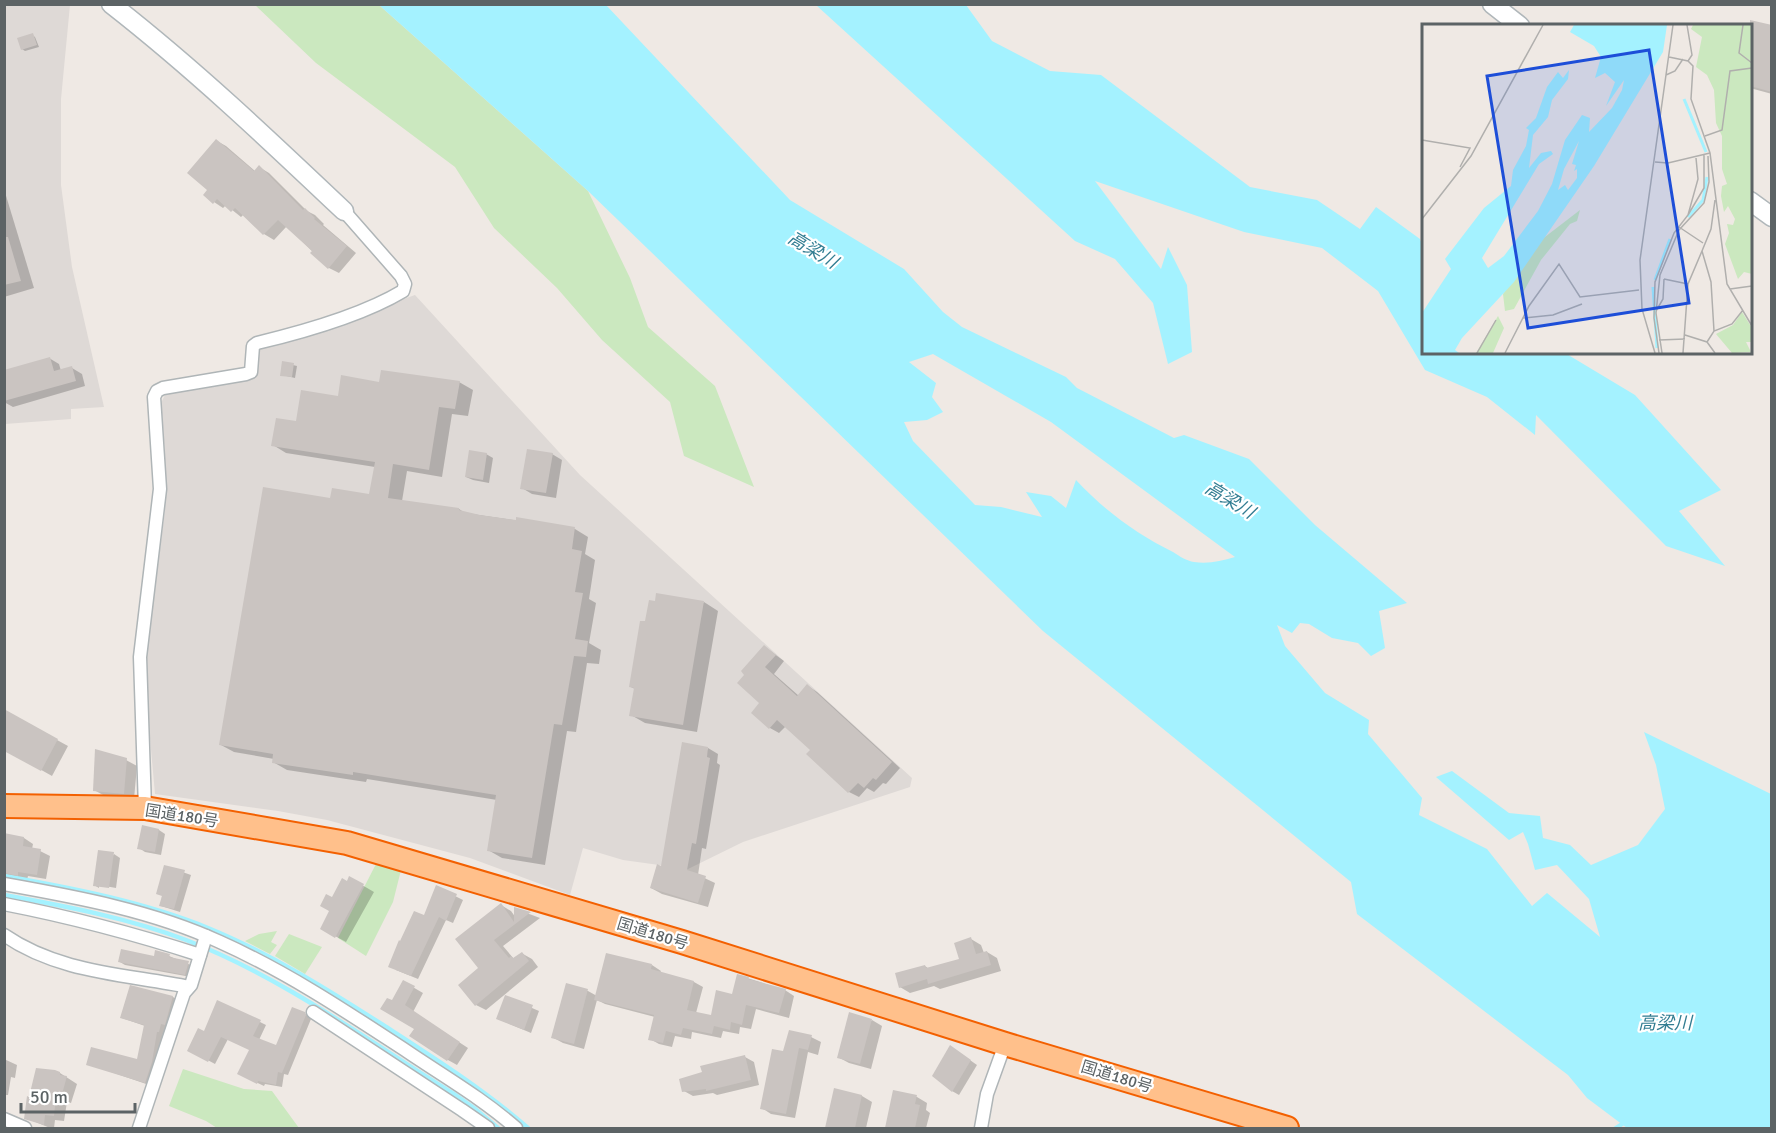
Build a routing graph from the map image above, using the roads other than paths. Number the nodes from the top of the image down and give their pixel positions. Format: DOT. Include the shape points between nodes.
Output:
graph roads {
  1 [pos="111,4"];
  2 [pos="1492,4"];
  3 [pos="1517,24"];
  4 [pos="1752,202"];
  5 [pos="344,211"];
  6 [pos="1772,217"];
  7 [pos="4,806"];
  8 [pos="145,808"];
  9 [pos="4,884"];
  10 [pos="4,904"];
  11 [pos="4,935"];
  12 [pos="202,946"];
  13 [pos="189,987"];
  14 [pos="313,1012"];
  15 [pos="1005,1044"];
  16 [pos="4,1119"];
  17 [pos="25,1128"];
  18 [pos="140,1128"];
  19 [pos="488,1128"];
  20 [pos="516,1128"];
  21 [pos="981,1128"];
  22 [pos="1287,1128"];
  1 -- 5 [label="street" via="228,102"];
  2 -- 3 [label="street"];
  4 -- 6 [label="street"];
  5 -- 8 [label="street" via="401,276 403,291 361,310 257,343 253,346 250,372 246,374 163,388 154,397 160,489 140,657"];
  7 -- 8 [label="highway, 国道180号"];
  8 -- 15 [label="highway, 国道180号" via="347,843 682,942"];
  9 -- 12 [label="street" via="147,916"];
  10 -- 12 [label="street"];
  11 -- 13 [label="street" via="34,952 76,967"];
  12 -- 13 [label="street"];
  12 -- 20 [label="street" via="263,963 315,991 492,1107"];
  13 -- 18 [label="street"];
  14 -- 19 [label="street"];
  15 -- 21 [label="street" via="987,1094"];
  15 -- 22 [label="highway, 国道180号"];
  16 -- 17 [label="street"];
}
